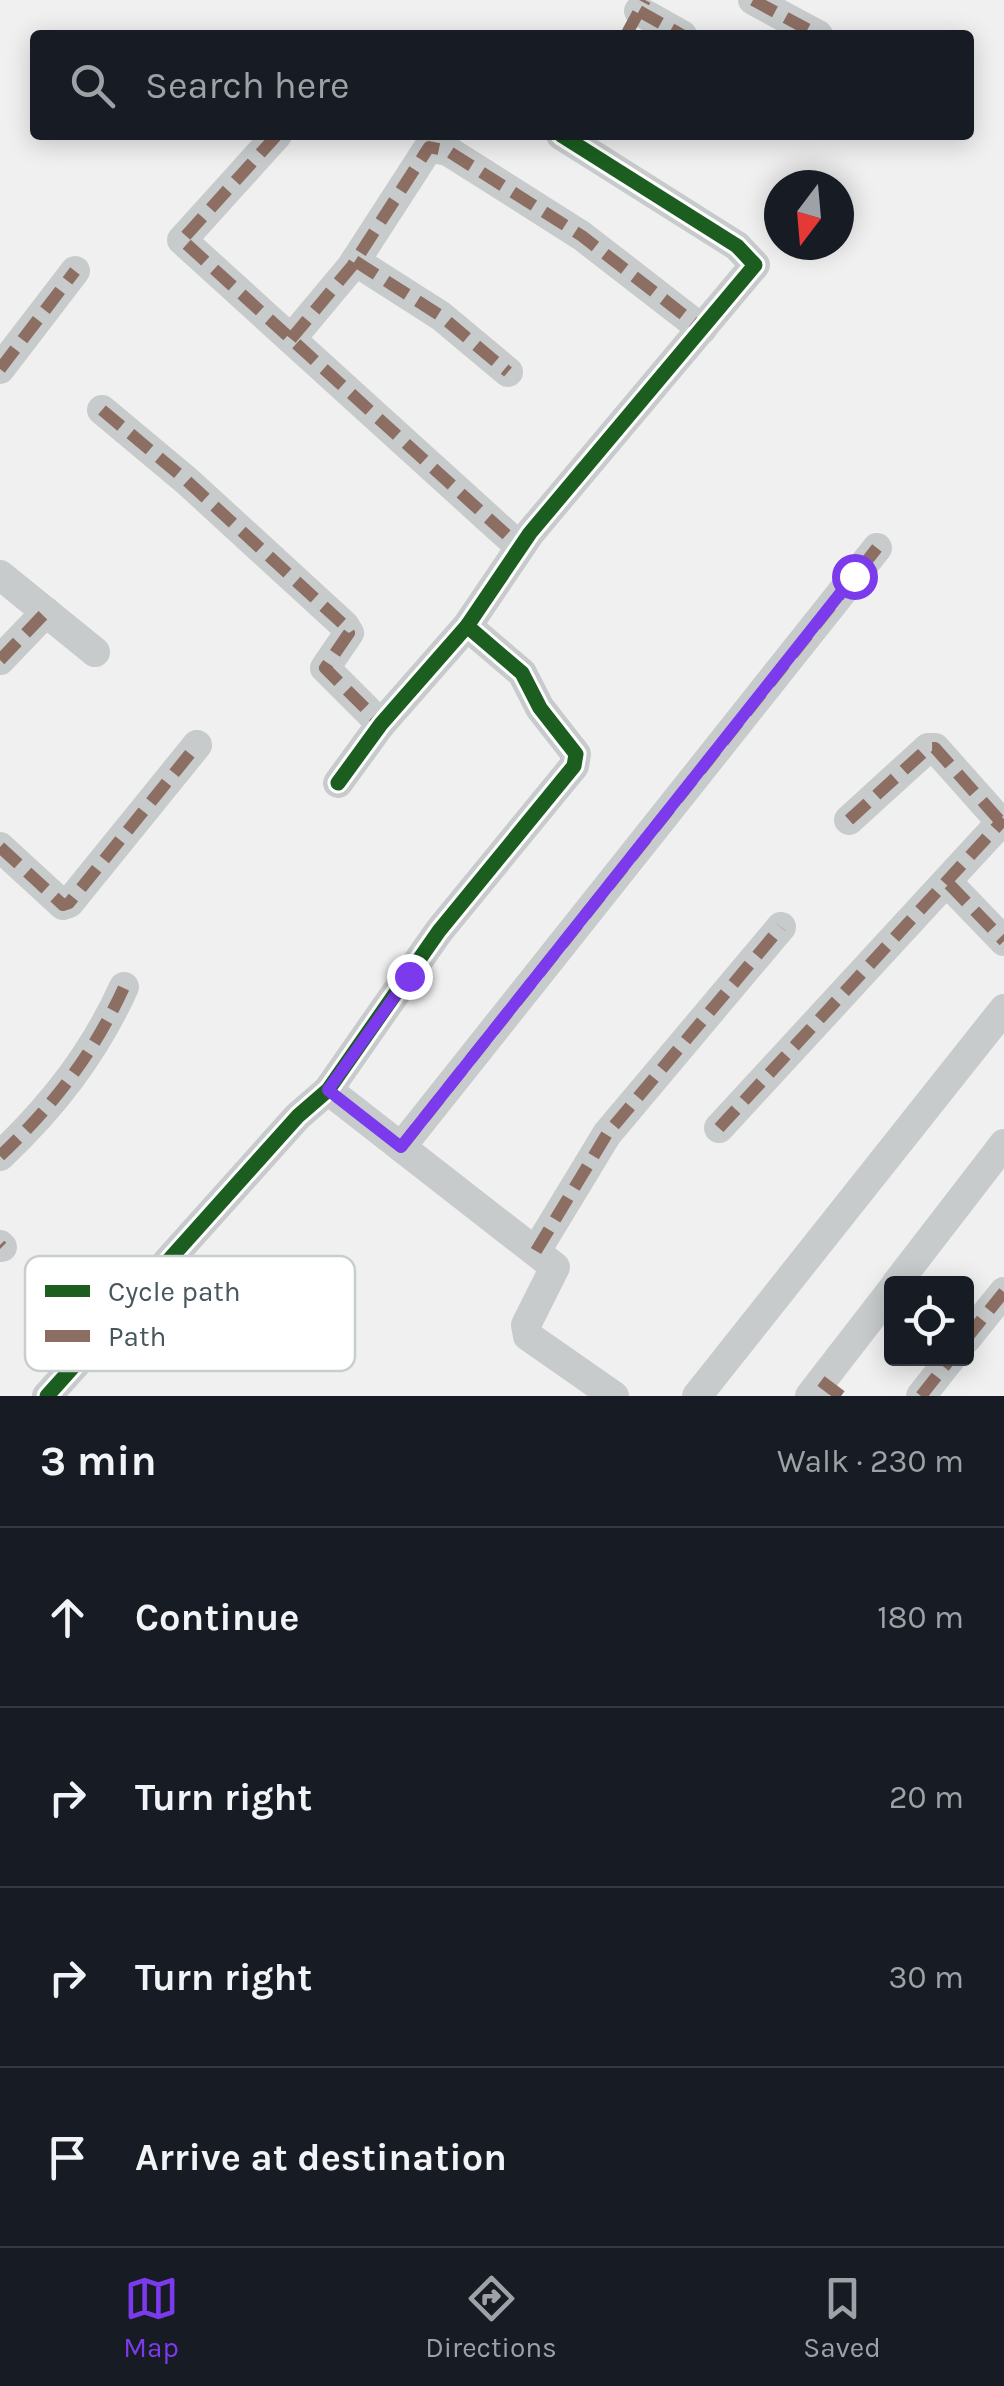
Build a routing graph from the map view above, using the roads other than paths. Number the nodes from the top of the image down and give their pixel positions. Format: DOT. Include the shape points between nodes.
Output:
graph roads {
  1 [pos="753,0"];
  2 [pos="637,16"];
  3 [pos="670,30"];
  4 [pos="809,30"];
  5 [pos="272,140"];
  6 [pos="572,140"];
  7 [pos="453,143"];
  8 [pos="356,261"];
  9 [pos="76,271"];
  10 [pos="702,329"];
  11 [pos="291,339"];
  12 [pos="0,369"];
  13 [pos="508,372"];
  14 [pos="102,410"];
  15 [pos="520,547"];
  16 [pos="877,548"];
  17 [pos="0,576"];
  18 [pos="46,612"];
  19 [pos="467,626"];
  20 [pos="95,652"];
  21 [pos="0,660"];
  22 [pos="381,724"];
  23 [pos="198,745"];
  24 [pos="338,784"];
  25 [pos="849,820"];
  26 [pos="1002,820"];
  27 [pos="0,846"];
  28 [pos="948,884"];
  29 [pos="781,927"];
  30 [pos="1004,941"];
  31 [pos="124,986"];
  32 [pos="1004,1009"];
  33 [pos="328,1090"];
  34 [pos="719,1128"];
  35 [pos="1004,1144"];
  36 [pos="401,1147"];
  37 [pos="0,1156"];
  38 [pos="536,1251"];
  39 [pos="172,1256"];
  40 [pos="902,1276"];
  41 [pos="1004,1292"];
  42 [pos="884,1302"];
  43 [pos="974,1329"];
  44 [pos="945,1366"];
  45 [pos="69,1371"];
  46 [pos="824,1391"];
  47 [pos="47,1396"];
  48 [pos="614,1396"];
  49 [pos="697,1396"];
  50 [pos="922,1396"];
  1 -- 4 [label="street"];
  2 -- 3 [label="street"];
  5 -- 11 [label="street" via="182,240"];
  6 -- 10 [label="street" via="755,265"];
  7 -- 8 [label="street" via="429,147"];
  7 -- 10 [label="street"];
  8 -- 11 [label="street"];
  8 -- 13 [label="street" via="442,316"];
  9 -- 12 [label="street"];
  10 -- 15 [label="street"];
  11 -- 15 [label="street"];
  14 -- 22 [label="street" via="344,625 349,633 325,668"];
  15 -- 19 [label="street"];
  16 -- 36 [label="street"];
  17 -- 18 [label="street"];
  18 -- 20 [label="street"];
  18 -- 21 [label="street"];
  19 -- 22 [label="street"];
  19 -- 33 [label="street" via="522,673 576,754 574,766 438,931"];
  22 -- 24 [label="street"];
  23 -- 27 [label="street" via="69,903"];
  25 -- 26 [label="street" via="934,748"];
  26 -- 28 [label="street"];
  28 -- 30 [label="street"];
  28 -- 34 [label="street"];
  29 -- 38 [label="street" via="607,1134"];
  31 -- 37 [label="street" via="87,1058"];
  32 -- 49 [label="street"];
  33 -- 36 [label="street"];
  33 -- 39 [label="street"];
  35 -- 40 [label="street"];
  36 -- 38 [label="street"];
  38 -- 48 [label="street" via="555,1267 526,1324 528,1336"];
  41 -- 43 [label="street"];
  42 -- 46 [label="street"];
  44 -- 50 [label="street"];
  45 -- 47 [label="street"];
}
